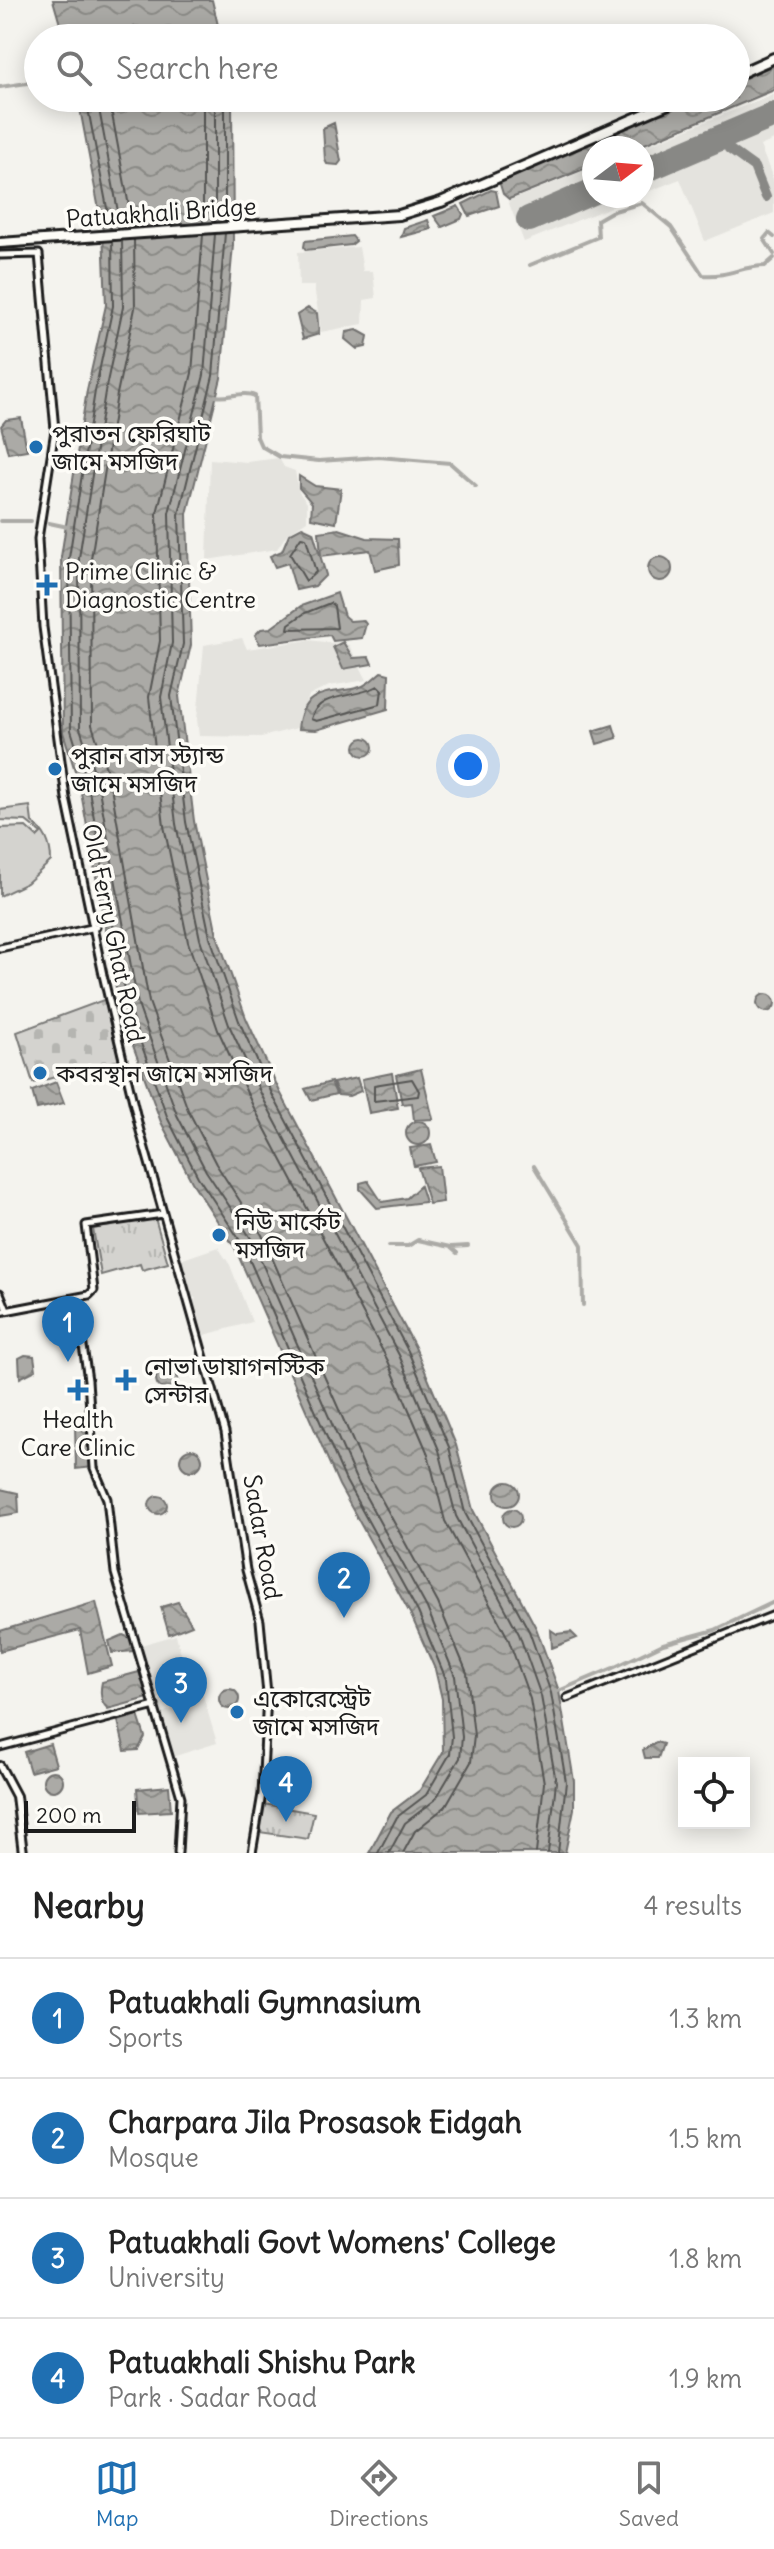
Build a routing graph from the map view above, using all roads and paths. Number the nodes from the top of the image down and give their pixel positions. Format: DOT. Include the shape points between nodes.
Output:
graph roads {
  1 [pos="774,58"];
  2 [pos="750,69"];
  3 [pos="649,112"];
  4 [pos="0,243"];
  5 [pos="0,255"];
  6 [pos="96,927"];
  7 [pos="0,948"];
  8 [pos="163,1214"];
  9 [pos="170,1234"];
  10 [pos="0,1293"];
  11 [pos="76,1299"];
  12 [pos="7,1310"];
  13 [pos="0,1312"];
  14 [pos="774,1615"];
  15 [pos="567,1698"];
  16 [pos="155,1706"];
  17 [pos="0,1747"];
  18 [pos="0,1766"];
  19 [pos="23,1853"];
  20 [pos="178,1853"];
  21 [pos="252,1853"];
  1 -- 2 [label="highway"];
  3 -- 4 [label="highway, Patuakhali Bridge" via="416,211 390,217"];
  5 -- 6 [label="street, Old Ferry Ghat Road" via="39,254 55,430 39,519 39,593 66,798"];
  6 -- 7 [label="street"];
  6 -- 8 [label="street, Old Ferry Ghat Road" via="122,1061"];
  8 -- 9 [label="street, Old Ferry Ghat Road"];
  8 -- 11 [label="street" via="86,1225 94,1290"];
  9 -- 21 [label="street, Sadar Road" via="225,1432 246,1570 260,1621 267,1694 262,1794"];
  10 -- 12 [label="street"];
  11 -- 12 [label="street"];
  11 -- 16 [label="street" via="94,1468 107,1499 115,1573"];
  12 -- 13 [label="street"];
  14 -- 15 [label="street"];
  16 -- 17 [label="street"];
  16 -- 20 [label="street" via="181,1797"];
  18 -- 19 [label="main road" via="16,1796"];
}
